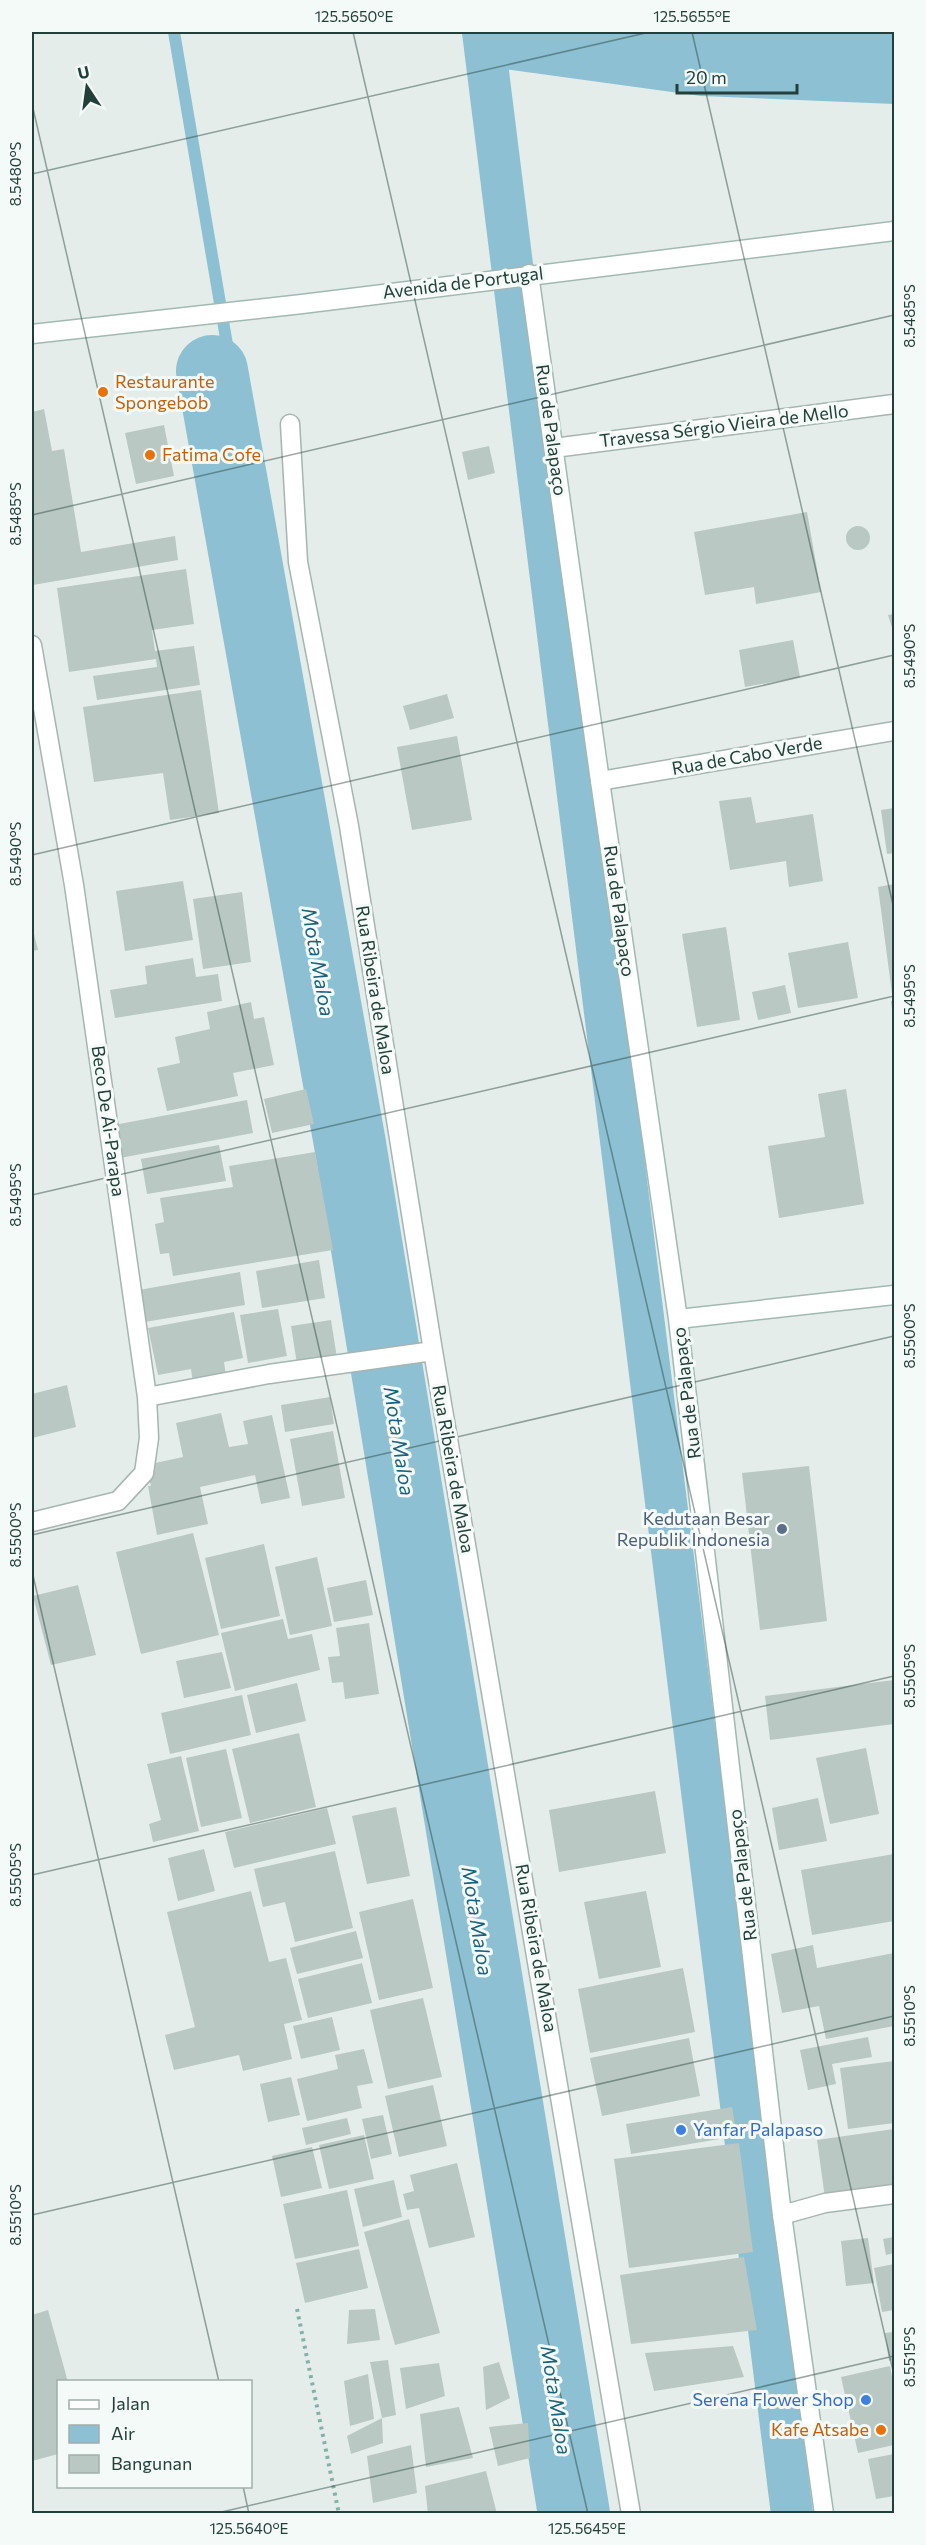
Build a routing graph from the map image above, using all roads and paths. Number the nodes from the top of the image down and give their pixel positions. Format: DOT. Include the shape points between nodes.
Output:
graph roads {
  1 [pos="894,231"];
  2 [pos="529,274"];
  3 [pos="32,334"];
  4 [pos="894,404"];
  5 [pos="290,424"];
  6 [pos="554,448"];
  7 [pos="32,645"];
  8 [pos="894,731"];
  9 [pos="600,781"];
  10 [pos="894,1295"];
  11 [pos="678,1319"];
  12 [pos="433,1351"];
  13 [pos="147,1397"];
  14 [pos="32,1522"];
  15 [pos="894,2194"];
  16 [pos="782,2215"];
  17 [pos="297,2308"];
  18 [pos="339,2514"];
  19 [pos="631,2514"];
  20 [pos="824,2514"];
  1 -- 2 [label="street, Avenida de Portugal"];
  2 -- 3 [label="street, Avenida de Portugal"];
  2 -- 6 [label="street, Rua de Palapaço"];
  4 -- 6 [label="street, Travessa Sérgio Vieira de Mello"];
  5 -- 12 [label="street, Rua Ribeira de Maloa" via="298,562 349,826"];
  6 -- 9 [label="street, Rua de Palapaço"];
  7 -- 13 [label="street, Beco De Ai-Parapa" via="74,885"];
  8 -- 9 [label="street, Rua de Cabo Verde"];
  9 -- 11 [label="street, Rua de Palapaço"];
  10 -- 11 [label="street"];
  11 -- 16 [label="street, Rua de Palapaço"];
  12 -- 13 [label="street" via="268,1374"];
  12 -- 19 [label="street, Rua Ribeira de Maloa"];
  13 -- 14 [label="street, Beco De Ai-Parapa" via="144,1473 118,1502"];
  15 -- 16 [label="street" via="825,2203"];
  16 -- 20 [label="street, Rua de Palapaço"];
  17 -- 18 [label="path"];
}
